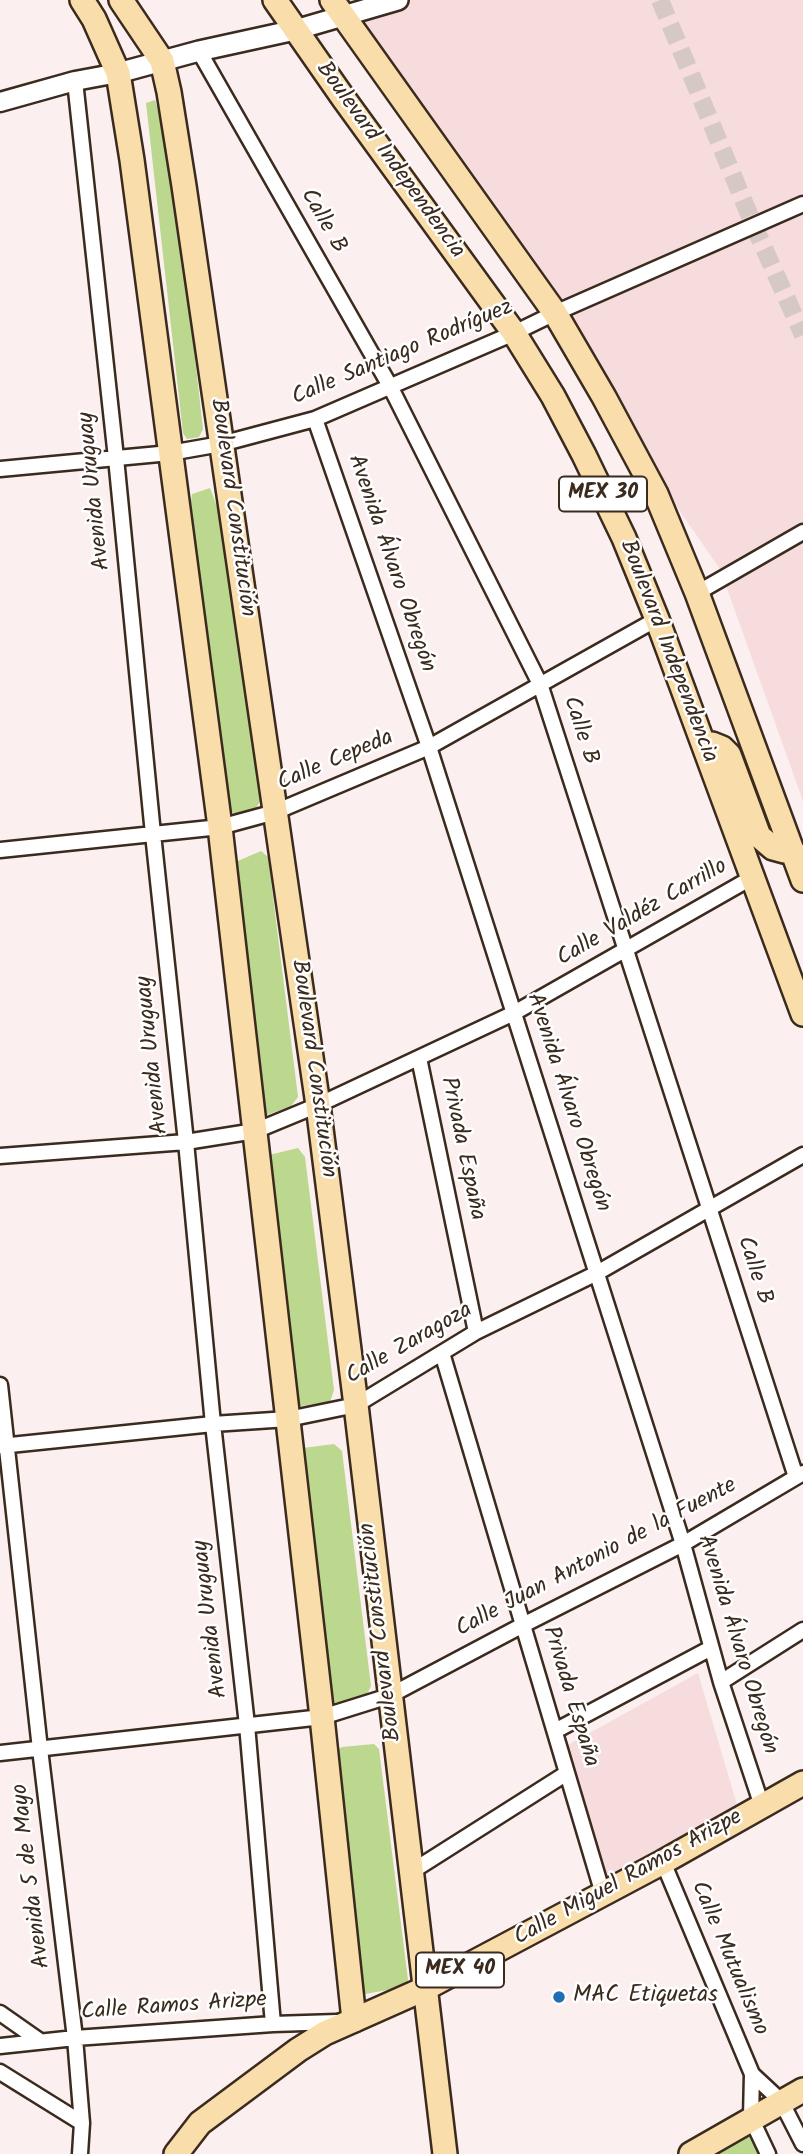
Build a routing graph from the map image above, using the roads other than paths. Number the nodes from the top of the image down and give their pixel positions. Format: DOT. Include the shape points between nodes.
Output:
graph roads {
  1 [pos="82,0"];
  2 [pos="121,0"];
  3 [pos="275,0"];
  4 [pos="398,0"];
  5 [pos="366,4"];
  6 [pos="338,8"];
  7 [pos="295,30"];
  8 [pos="199,51"];
  9 [pos="162,61"];
  10 [pos="118,73"];
  11 [pos="75,81"];
  12 [pos="0,102"];
  13 [pos="803,204"];
  14 [pos="555,313"];
  15 [pos="514,334"];
  16 [pos="390,386"];
  17 [pos="315,419"];
  18 [pos="221,444"];
  19 [pos="170,453"];
  20 [pos="116,458"];
  21 [pos="0,469"];
  22 [pos="803,532"];
  23 [pos="697,593"];
  24 [pos="657,619"];
  25 [pos="540,684"];
  26 [pos="704,744"];
  27 [pos="429,747"];
  28 [pos="275,812"];
  29 [pos="220,827"];
  30 [pos="153,834"];
  31 [pos="797,846"];
  32 [pos="0,850"];
  33 [pos="753,877"];
  34 [pos="803,880"];
  35 [pos="625,949"];
  36 [pos="514,1013"];
  37 [pos="803,1014"];
  38 [pos="419,1058"];
  39 [pos="318,1105"];
  40 [pos="255,1131"];
  41 [pos="186,1142"];
  42 [pos="803,1155"];
  43 [pos="0,1156"];
  44 [pos="709,1208"];
  45 [pos="597,1273"];
  46 [pos="476,1332"];
  47 [pos="442,1353"];
  48 [pos="0,1385"];
  49 [pos="356,1405"];
  50 [pos="288,1419"];
  51 [pos="213,1424"];
  52 [pos="3,1446"];
  53 [pos="800,1475"];
  54 [pos="683,1544"];
  55 [pos="523,1625"];
  56 [pos="803,1630"];
  57 [pos="711,1648"];
  58 [pos="721,1682"];
  59 [pos="389,1696"];
  60 [pos="323,1717"];
  61 [pos="247,1725"];
  62 [pos="555,1731"];
  63 [pos="40,1749"];
  64 [pos="0,1753"];
  65 [pos="567,1773"];
  66 [pos="803,1783"];
  67 [pos="762,1806"];
  68 [pos="663,1862"];
  69 [pos="411,1871"];
  70 [pos="603,1894"];
  71 [pos="424,1989"];
  72 [pos="0,2013"];
  73 [pos="353,2021"];
  74 [pos="273,2024"];
  75 [pos="75,2038"];
  76 [pos="40,2041"];
  77 [pos="0,2046"];
  78 [pos="0,2071"];
  79 [pos="752,2074"];
  80 [pos="803,2090"];
  81 [pos="781,2101"];
  82 [pos="751,2118"];
  83 [pos="82,2123"];
  84 [pos="803,2144"];
  85 [pos="80,2154"];
  86 [pos="176,2154"];
  87 [pos="445,2154"];
  88 [pos="691,2154"];
  89 [pos="768,2154"];
  1 -- 10 [label="main road"];
  2 -- 9 [label="main road, Boulevard Constitución"];
  3 -- 7 [label="main road, Boulevard Independencia / MEX 30"];
  4 -- 5 [label="main road"];
  5 -- 6 [label="main road"];
  6 -- 7 [label="main road"];
  6 -- 14 [label="main road, Boulevard Independencia / MEX 30"];
  7 -- 8 [label="main road"];
  7 -- 15 [label="main road, Boulevard Independencia / MEX 30"];
  8 -- 9 [label="main road"];
  8 -- 16 [label="street, Calle B"];
  9 -- 10 [label="main road"];
  9 -- 18 [label="main road, Boulevard Constitución"];
  10 -- 11 [label="street"];
  10 -- 19 [label="main road"];
  11 -- 12 [label="street"];
  11 -- 20 [label="street, Avenida Uruguay"];
  13 -- 14 [label="street, Calle Santiago Rodríguez"];
  14 -- 15 [label="street, Calle Santiago Rodríguez"];
  14 -- 23 [label="main road, Boulevard Independencia / MEX 30" via="656,494"];
  15 -- 16 [label="street, Calle Santiago Rodríguez"];
  15 -- 24 [label="main road, Boulevard Independencia / MEX 30" via="584,455"];
  16 -- 17 [label="street, Calle Santiago Rodríguez"];
  16 -- 25 [label="street, Calle B"];
  17 -- 18 [label="street, Calle Santiago Rodríguez"];
  17 -- 27 [label="street, Avenida Álvaro Obregón"];
  18 -- 19 [label="street, Calle Santiago Rodríguez"];
  18 -- 28 [label="main road, Boulevard Constitución"];
  19 -- 20 [label="street, Calle Santiago Rodríguez"];
  19 -- 29 [label="main road"];
  20 -- 21 [label="street, Calle Santiago Rodríguez"];
  20 -- 30 [label="street, Avenida Uruguay"];
  22 -- 23 [label="street"];
  23 -- 31 [label="main road, Boulevard Independencia / MEX 30"];
  24 -- 25 [label="street, Calle Cepeda"];
  24 -- 26 [label="main road, Boulevard Independencia / MEX 30"];
  25 -- 27 [label="street, Calle Cepeda"];
  25 -- 35 [label="street, Calle B"];
  26 -- 31 [label="main road" via="722,748 729,755 759,836 784,851"];
  26 -- 33 [label="main road, Boulevard Independencia / MEX 30"];
  27 -- 28 [label="street, Calle Cepeda"];
  27 -- 36 [label="street, Avenida Álvaro Obregón"];
  28 -- 29 [label="street, Calle Cepeda"];
  28 -- 39 [label="main road, Boulevard Constitución"];
  29 -- 30 [label="street, Calle Cepeda"];
  29 -- 40 [label="main road"];
  30 -- 32 [label="street, Calle Cepeda"];
  30 -- 41 [label="street, Avenida Uruguay"];
  31 -- 34 [label="main road, Boulevard Independencia / MEX 30"];
  33 -- 35 [label="street, Calle Valdéz Carrillo"];
  33 -- 37 [label="main road, Boulevard Independencia / MEX 30"];
  35 -- 36 [label="street, Calle Valdéz Carrillo"];
  35 -- 44 [label="street, Calle B"];
  36 -- 38 [label="street, Calle Valdéz Carrillo"];
  36 -- 45 [label="street, Avenida Álvaro Obregón"];
  38 -- 39 [label="street, Calle Valdéz Carrillo"];
  38 -- 46 [label="street, Privada España"];
  39 -- 40 [label="street, Calle Valdéz Carrillo"];
  39 -- 49 [label="main road, Boulevard Constitución"];
  40 -- 41 [label="street, Calle Valdéz Carrillo"];
  40 -- 50 [label="main road"];
  41 -- 43 [label="street, Calle Valdéz Carrillo"];
  41 -- 51 [label="street, Avenida Uruguay"];
  42 -- 44 [label="street, Calle Zaragoza"];
  44 -- 45 [label="street, Calle Zaragoza"];
  44 -- 53 [label="street, Calle B"];
  45 -- 46 [label="street, Calle Zaragoza"];
  45 -- 54 [label="street, Avenida Álvaro Obregón"];
  46 -- 47 [label="street, Calle Zaragoza"];
  47 -- 49 [label="street, Calle Zaragoza"];
  47 -- 55 [label="street, Privada España"];
  48 -- 52 [label="street, Avenida 5 de Mayo"];
  49 -- 50 [label="street, Calle Zaragoza"];
  49 -- 59 [label="main road, Boulevard Constitución"];
  50 -- 51 [label="street, Calle Zaragoza"];
  50 -- 60 [label="main road"];
  51 -- 52 [label="street, Calle Zaragoza"];
  51 -- 61 [label="street, Avenida Uruguay"];
  52 -- 63 [label="street, Avenida 5 de Mayo"];
  53 -- 54 [label="street, Calle Juan Antonio de la Fuente"];
  54 -- 55 [label="street, Calle Juan Antonio de la Fuente"];
  54 -- 57 [label="street, Avenida Álvaro Obregón"];
  55 -- 59 [label="street, Calle Juan Antonio de la Fuente"];
  55 -- 62 [label="street, Privada España"];
  56 -- 58 [label="street"];
  57 -- 58 [label="street, Avenida Álvaro Obregón"];
  57 -- 62 [label="street"];
  58 -- 67 [label="street, Avenida Álvaro Obregón"];
  59 -- 60 [label="street, Calle Juan Antonio de la Fuente"];
  59 -- 69 [label="main road, Boulevard Constitución"];
  60 -- 61 [label="street, Calle Juan Antonio de la Fuente"];
  60 -- 73 [label="main road"];
  61 -- 63 [label="street, Calle Juan Antonio de la Fuente"];
  61 -- 74 [label="street, Avenida Uruguay"];
  62 -- 65 [label="street, Privada España"];
  63 -- 64 [label="street, Calle Juan Antonio de la Fuente"];
  63 -- 75 [label="street, Avenida 5 de Mayo"];
  65 -- 69 [label="street"];
  65 -- 70 [label="street, Privada España"];
  66 -- 67 [label="main road, Calle Miguel Ramos Arizpe / MEX 40"];
  67 -- 68 [label="main road, Calle Miguel Ramos Arizpe / MEX 40"];
  68 -- 70 [label="main road, Calle Miguel Ramos Arizpe / MEX 40"];
  68 -- 79 [label="street, Calle Mutualismo"];
  69 -- 71 [label="main road, Boulevard Constitución"];
  70 -- 71 [label="main road, Calle Miguel Ramos Arizpe / MEX 40"];
  71 -- 73 [label="main road, Calle Miguel Ramos Arizpe / MEX 40"];
  71 -- 87 [label="main road, Boulevard Constitución"];
  72 -- 76 [label="street"];
  73 -- 74 [label="street, Calle Ramos Arizpe"];
  73 -- 86 [label="main road, Calle Miguel Ramos Arizpe / MEX 40" via="298,2050 200,2123"];
  74 -- 75 [label="street, Calle Ramos Arizpe"];
  75 -- 76 [label="street, Calle Ramos Arizpe"];
  75 -- 83 [label="street, Avenida 5 de Mayo"];
  76 -- 77 [label="street, Calle Ramos Arizpe"];
  78 -- 83 [label="street"];
  79 -- 81 [label="street"];
  79 -- 82 [label="street"];
  80 -- 81 [label="main road"];
  81 -- 82 [label="main road"];
  81 -- 84 [label="street"];
  82 -- 88 [label="main road"];
  82 -- 89 [label="street"];
  83 -- 85 [label="street, Avenida 5 de Mayo"];
}
